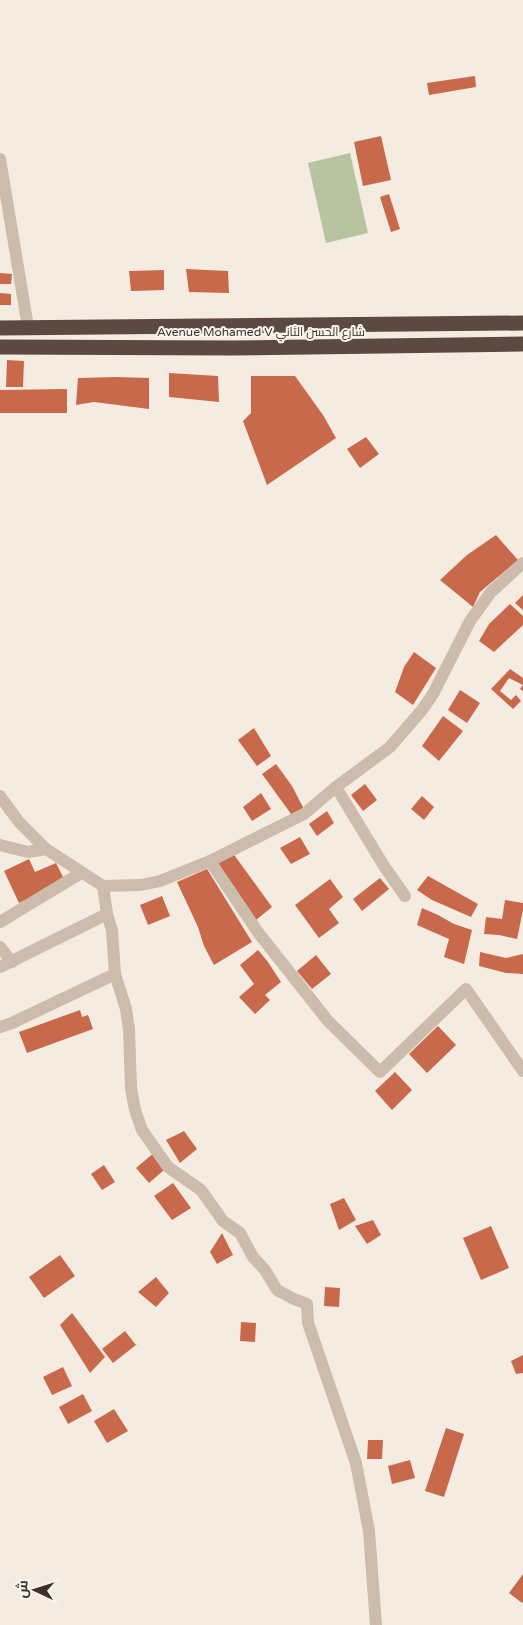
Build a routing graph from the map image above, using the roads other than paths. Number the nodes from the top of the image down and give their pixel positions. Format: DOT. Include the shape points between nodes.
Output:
graph roads {
  1 [pos="0,159"];
  2 [pos="523,324"];
  3 [pos="28,327"];
  4 [pos="0,328"];
  5 [pos="523,344"];
  6 [pos="0,347"];
  7 [pos="523,563"];
  8 [pos="336,787"];
  9 [pos="0,796"];
  10 [pos="0,846"];
  11 [pos="46,850"];
  12 [pos="210,861"];
  13 [pos="81,873"];
  14 [pos="103,886"];
  15 [pos="405,896"];
  16 [pos="107,914"];
  17 [pos="0,922"];
  18 [pos="0,947"];
  19 [pos="6,964"];
  20 [pos="115,974"];
  21 [pos="0,1027"];
  22 [pos="523,1072"];
  23 [pos="376,1625"];
  1 -- 3 [label="street"];
  2 -- 3 [label="highway, Avenue Mohamed V شارع الحسن الثاني"];
  3 -- 4 [label="highway, Avenue Mohamed V شارع الحسن الثاني"];
  5 -- 6 [label="highway, Avenue Mohamed V شارع الحسن الثاني"];
  7 -- 8 [label="street" via="490,592 470,621 422,710 390,747"];
  8 -- 12 [label="street" via="304,814"];
  8 -- 15 [label="street"];
  9 -- 11 [label="street"];
  10 -- 11 [label="street" via="28,852"];
  11 -- 13 [label="street"];
  12 -- 14 [label="street" via="151,883"];
  12 -- 22 [label="street" via="257,932 328,1021 380,1072 466,989"];
  13 -- 14 [label="street"];
  13 -- 17 [label="street"];
  14 -- 16 [label="street"];
  16 -- 19 [label="street"];
  16 -- 20 [label="street" via="112,930"];
  18 -- 19 [label="street"];
  20 -- 21 [label="street"];
  20 -- 23 [label="street" via="126,1009 131,1088 134,1110 142,1130 168,1167 201,1190 223,1221 240,1233 277,1290 307,1304 308,1323 356,1463 369,1531"];
}
